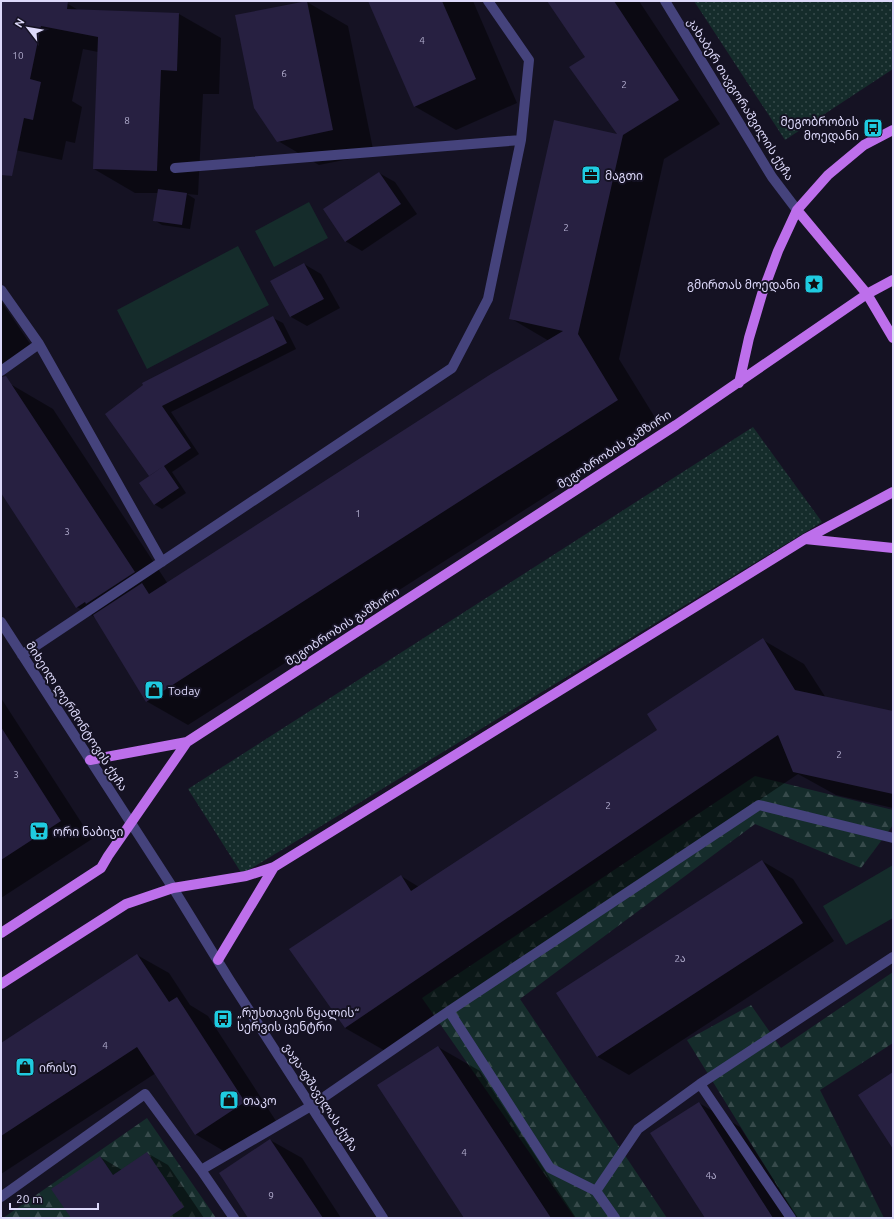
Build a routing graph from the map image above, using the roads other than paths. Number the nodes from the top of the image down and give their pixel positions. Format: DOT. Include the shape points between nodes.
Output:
graph roads {
  1 [pos="488,1"];
  2 [pos="665,1"];
  3 [pos="893,130"];
  4 [pos="521,140"];
  5 [pos="175,168"];
  6 [pos="797,210"];
  7 [pos="893,280"];
  8 [pos="1,290"];
  9 [pos="867,294"];
  10 [pos="893,338"];
  11 [pos="38,344"];
  12 [pos="1,371"];
  13 [pos="739,382"];
  14 [pos="893,492"];
  15 [pos="805,539"];
  16 [pos="893,548"];
  17 [pos="162,562"];
  18 [pos="1,622"];
  19 [pos="22,655"];
  20 [pos="187,742"];
  21 [pos="90,760"];
  22 [pos="131,824"];
  23 [pos="893,838"];
  24 [pos="274,867"];
  25 [pos="173,888"];
  26 [pos="1,933"];
  27 [pos="893,957"];
  28 [pos="218,960"];
  29 [pos="1,984"];
  30 [pos="449,1011"];
  31 [pos="700,1084"];
  32 [pos="311,1106"];
  33 [pos="201,1170"];
  34 [pos="596,1191"];
  35 [pos="1,1197"];
  36 [pos="234,1218"];
  37 [pos="383,1218"];
  38 [pos="615,1218"];
  39 [pos="791,1218"];
  1 -- 4 [label="street" via="528,60"];
  2 -- 6 [label="street, კახაბერ თავგორაშვილის ქუჩა" via="772,177"];
  3 -- 6 [label="main road" via="864,145 828,174"];
  4 -- 5 [label="street"];
  4 -- 17 [label="street" via="488,299 452,368"];
  6 -- 9 [label="main road"];
  6 -- 13 [label="main road" via="762,294"];
  7 -- 9 [label="main road"];
  8 -- 11 [label="street"];
  9 -- 10 [label="main road"];
  9 -- 13 [label="main road"];
  11 -- 12 [label="street"];
  11 -- 17 [label="street"];
  13 -- 20 [label="main road, მეგობრობის გამზირი"];
  14 -- 15 [label="main road"];
  15 -- 16 [label="main road"];
  15 -- 24 [label="main road"];
  17 -- 19 [label="street"];
  18 -- 19 [label="street, მიხეილ ლერმონტოვის ქუჩა"];
  19 -- 21 [label="street, მიხეილ ლერმონტოვის ქუჩა"];
  20 -- 21 [label="main road"];
  20 -- 22 [label="main road, მეგობრობის გამზირი"];
  21 -- 22 [label="street, მიხეილ ლერმონტოვის ქუჩა"];
  22 -- 25 [label="street, მიხეილ ლერმონტოვის ქუჩა"];
  22 -- 26 [label="main road, მეგობრობის გამზირი" via="101,868"];
  23 -- 30 [label="street" via="759,805"];
  24 -- 25 [label="main road" via="246,876"];
  24 -- 28 [label="main road"];
  25 -- 28 [label="street, ვაჟა-ფშაველას ქუჩა"];
  25 -- 29 [label="main road" via="126,904"];
  27 -- 31 [label="street"];
  28 -- 32 [label="street, ვაჟა-ფშაველას ქუჩა"];
  30 -- 32 [label="street"];
  30 -- 34 [label="street" via="550,1168"];
  31 -- 34 [label="street" via="638,1129"];
  31 -- 39 [label="street"];
  32 -- 33 [label="street"];
  32 -- 37 [label="street, ვაჟა-ფშაველას ქუჩა"];
  33 -- 35 [label="street" via="145,1094"];
  33 -- 36 [label="street"];
  34 -- 38 [label="street"];
}
